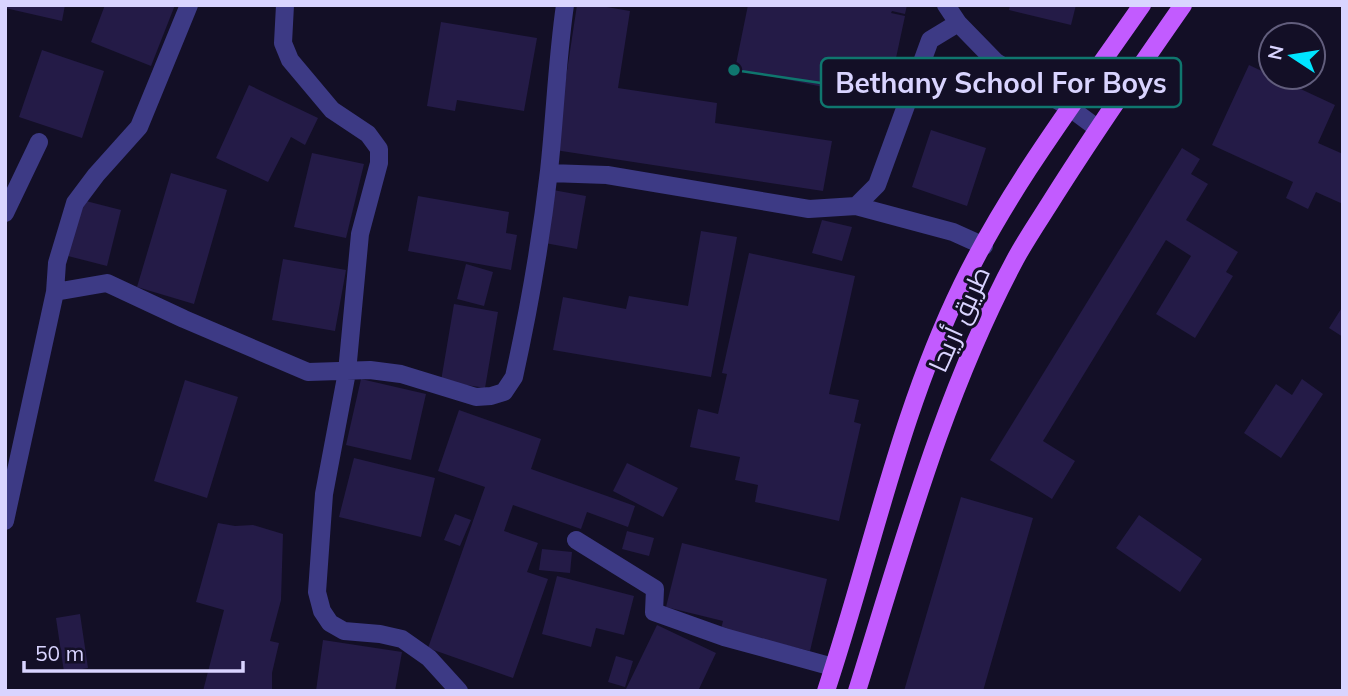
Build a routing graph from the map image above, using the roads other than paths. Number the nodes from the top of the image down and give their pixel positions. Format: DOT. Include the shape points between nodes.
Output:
graph roads {
  1 [pos="189,5"];
  2 [pos="285,5"];
  3 [pos="565,5"];
  4 [pos="946,5"];
  5 [pos="1142,5"];
  6 [pos="1183,5"];
  7 [pos="958,23"];
  8 [pos="1070,108"];
  9 [pos="1097,128"];
  10 [pos="39,142"];
  11 [pos="549,173"];
  12 [pos="856,206"];
  13 [pos="5,213"];
  14 [pos="984,246"];
  15 [pos="55,292"];
  16 [pos="347,372"];
  17 [pos="5,521"];
  18 [pos="576,540"];
  19 [pos="833,667"];
  20 [pos="459,691"];
  21 [pos="826,691"];
  22 [pos="857,691"];
  1 -- 15 [label="street" via="139,127 75,203 57,263"];
  2 -- 16 [label="street" via="283,43 290,60 332,110 368,134 379,149 360,234"];
  3 -- 11 [label="street"];
  4 -- 7 [label="street"];
  5 -- 8 [label="main road, طريق أريحا"];
  6 -- 9 [label="main road, طريق أريحا"];
  7 -- 8 [label="street" via="996,62"];
  7 -- 12 [label="street" via="930,40 877,186"];
  8 -- 9 [label="street"];
  8 -- 14 [label="main road, طريق أريحا"];
  9 -- 22 [label="main road, طريق أريحا" via="1017,256 963,372 912,508"];
  10 -- 13 [label="street"];
  11 -- 12 [label="street" via="607,175 809,209"];
  11 -- 16 [label="street" via="521,346 514,377 504,392 476,397 401,374"];
  12 -- 14 [label="street" via="953,232"];
  14 -- 19 [label="main road, طريق أريحا" via="919,385"];
  15 -- 16 [label="street" via="107,283 308,372"];
  15 -- 17 [label="street"];
  16 -- 20 [label="street" via="324,494 317,592 322,611 344,631 402,639 429,658"];
  18 -- 19 [label="street" via="655,589 654,612"];
  19 -- 21 [label="main road, طريق أريحا"];
}
